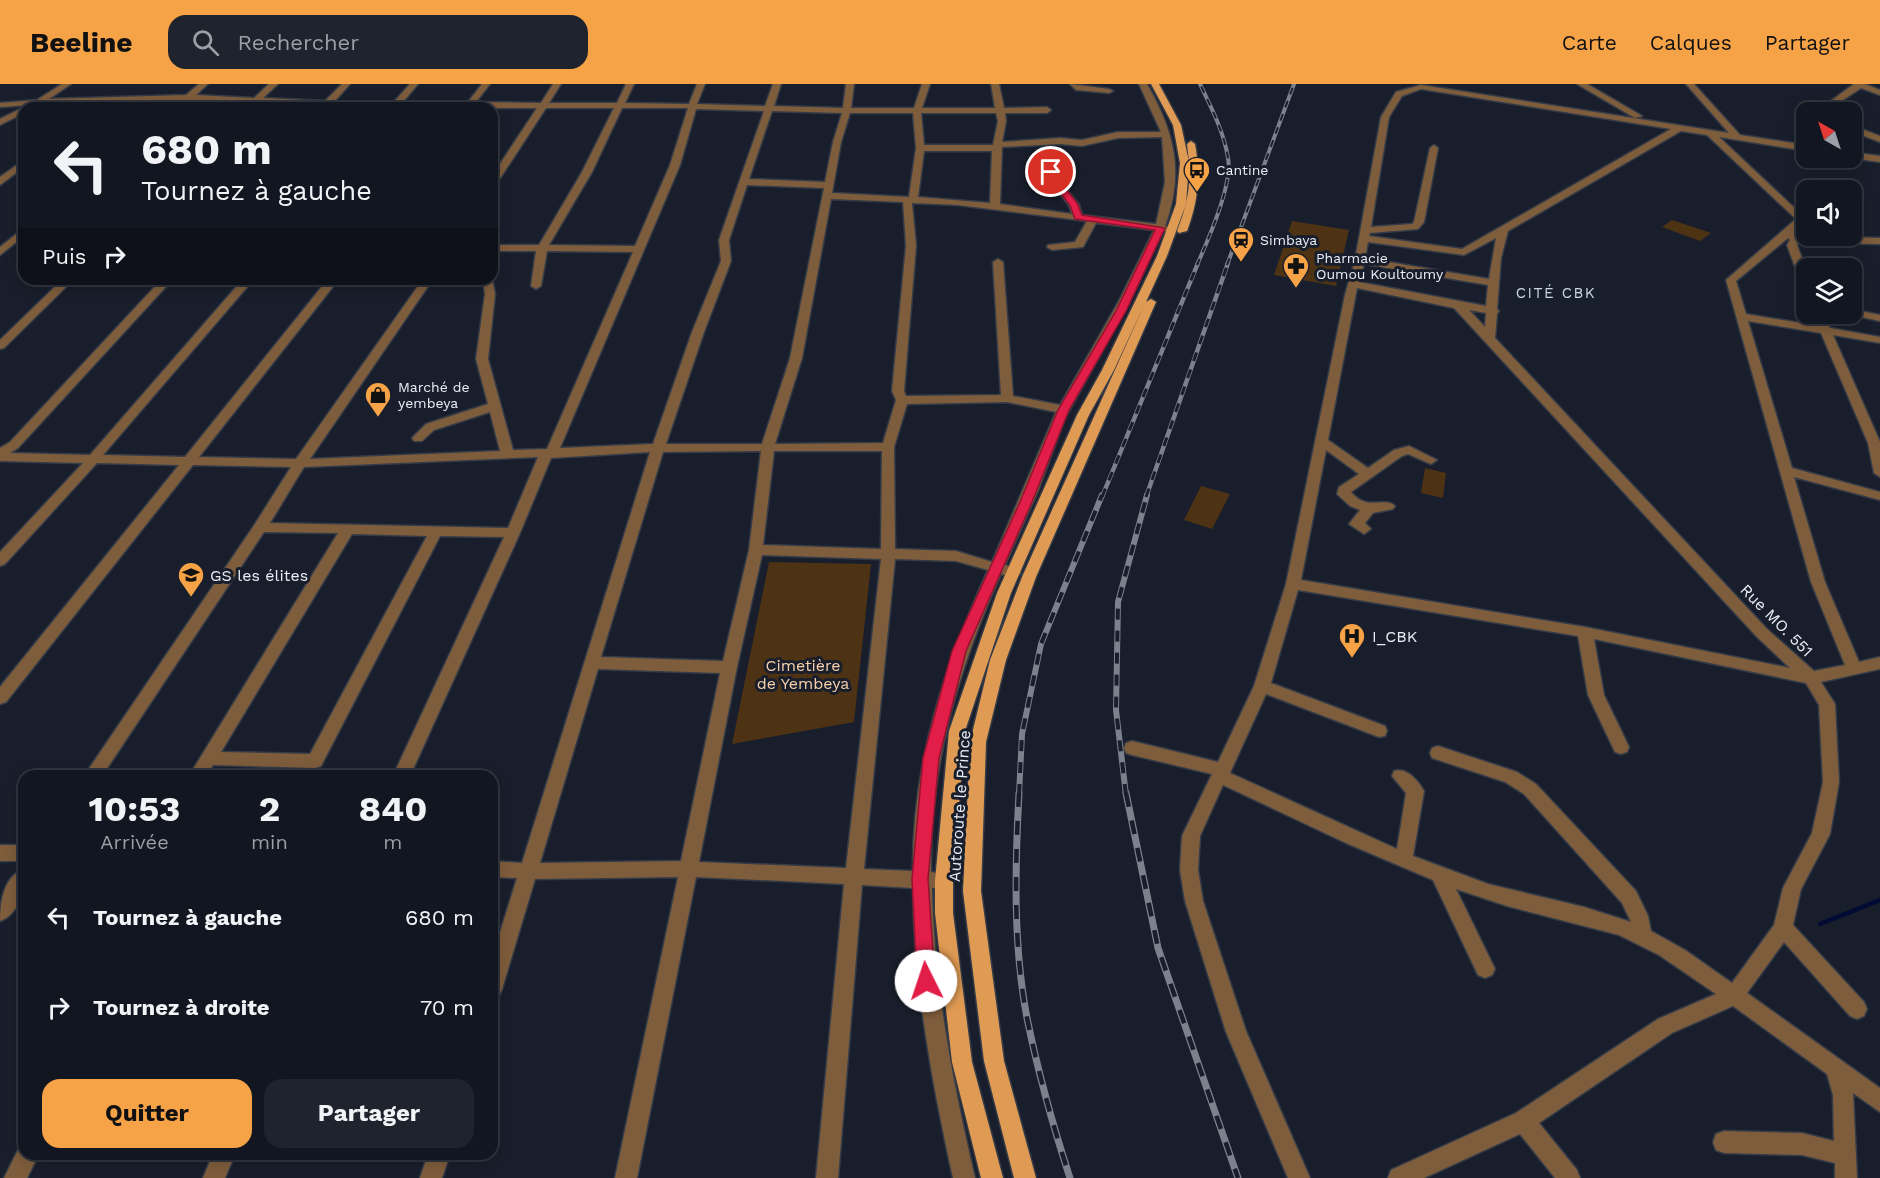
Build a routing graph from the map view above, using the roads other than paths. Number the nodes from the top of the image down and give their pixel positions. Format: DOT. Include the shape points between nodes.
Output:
graph roads {
  1 [pos="67,84"];
  2 [pos="204,84"];
  3 [pos="274,84"];
  4 [pos="346,84"];
  5 [pos="414,84"];
  6 [pos="486,84"];
  7 [pos="557,84"];
  8 [pos="630,84"];
  9 [pos="701,84"];
  10 [pos="777,84"];
  11 [pos="850,84"];
  12 [pos="926,84"];
  13 [pos="995,84"];
  14 [pos="1074,84"];
  15 [pos="1143,84"];
  16 [pos="1155,84"];
  17 [pos="1165,84"];
  18 [pos="1581,84"];
  19 [pos="1690,84"];
  20 [pos="1859,85"];
  21 [pos="1423,86"];
  22 [pos="122,91"];
  23 [pos="1109,91"];
  24 [pos="1880,93"];
  25 [pos="188,97"];
  26 [pos="113,98"];
  27 [pos="39,102"];
  28 [pos="107,102"];
  29 [pos="182,102"];
  30 [pos="227,102"];
  31 [pos="254,102"];
  32 [pos="329,102"];
  33 [pos="398,102"];
  34 [pos="473,102"];
  35 [pos="1834,102"];
  36 [pos="18,104"];
  37 [pos="0,105"];
  38 [pos="498,106"];
  39 [pos="543,106"];
  40 [pos="618,106"];
  41 [pos="691,106"];
  42 [pos="769,109"];
  43 [pos="1000,109"];
  44 [pos="1047,110"];
  45 [pos="847,111"];
  46 [pos="917,111"];
  47 [pos="18,113"];
  48 [pos="0,123"];
  49 [pos="1657,124"];
  50 [pos="1679,128"];
  51 [pos="1862,132"];
  52 [pos="1710,133"];
  53 [pos="1167,134"];
  54 [pos="1737,137"];
  55 [pos="1880,139"];
  56 [pos="997,146"];
  57 [pos="1796,146"];
  58 [pos="920,148"];
  59 [pos="1434,148"];
  60 [pos="1862,157"];
  61 [pos="1880,159"];
  62 [pos="18,168"];
  63 [pos="1061,170"];
  64 [pos="498,174"];
  65 [pos="0,182"];
  66 [pos="743,182"];
  67 [pos="829,190"];
  68 [pos="910,199"];
  69 [pos="995,207"];
  70 [pos="1078,217"];
  71 [pos="1093,219"];
  72 [pos="1415,226"];
  73 [pos="1166,228"];
  74 [pos="1503,230"];
  75 [pos="1789,232"];
  76 [pos="1364,234"];
  77 [pos="18,236"];
  78 [pos="1880,241"];
  79 [pos="18,245"];
  80 [pos="1418,245"];
  81 [pos="3,247"];
  82 [pos="498,248"];
  83 [pos="542,248"];
  84 [pos="1052,248"];
  85 [pos="640,249"];
  86 [pos="1464,252"];
  87 [pos="1496,258"];
  88 [pos="1797,258"];
  89 [pos="1360,260"];
  90 [pos="998,261"];
  91 [pos="1494,283"];
  92 [pos="1353,284"];
  93 [pos="63,285"];
  94 [pos="162,285"];
  95 [pos="244,285"];
  96 [pos="329,285"];
  97 [pos="424,285"];
  98 [pos="489,285"];
  99 [pos="536,286"];
  100 [pos="1458,305"];
  101 [pos="1494,311"];
  102 [pos="1128,312"];
  103 [pos="1862,314"];
  104 [pos="1740,316"];
  105 [pos="1880,318"];
  106 [pos="1822,324"];
  107 [pos="1825,330"];
  108 [pos="1489,340"];
  109 [pos="1880,340"];
  110 [pos="0,346"];
  111 [pos="1007,398"];
  112 [pos="902,400"];
  113 [pos="495,406"];
  114 [pos="1064,410"];
  115 [pos="418,438"];
  116 [pos="1321,441"];
  117 [pos="1877,444"];
  118 [pos="768,446"];
  119 [pos="888,447"];
  120 [pos="658,448"];
  121 [pos="549,454"];
  122 [pos="0,456"];
  123 [pos="508,456"];
  124 [pos="93,459"];
  125 [pos="188,460"];
  126 [pos="1431,460"];
  127 [pos="300,463"];
  128 [pos="1788,471"];
  129 [pos="1880,473"];
  130 [pos="1368,474"];
  131 [pos="1880,496"];
  132 [pos="1389,506"];
  133 [pos="1367,508"];
  134 [pos="260,527"];
  135 [pos="348,530"];
  136 [pos="1364,530"];
  137 [pos="436,531"];
  138 [pos="513,533"];
  139 [pos="756,550"];
  140 [pos="888,555"];
  141 [pos="0,561"];
  142 [pos="995,568"];
  143 [pos="1014,573"];
  144 [pos="1293,584"];
  145 [pos="1585,632"];
  146 [pos="594,663"];
  147 [pos="1880,663"];
  148 [pos="729,667"];
  149 [pos="1854,669"];
  150 [pos="1811,678"];
  151 [pos="1262,686"];
  152 [pos="0,698"];
  153 [pos="1378,731"];
  154 [pos="1621,747"];
  155 [pos="1132,748"];
  156 [pos="1438,753"];
  157 [pos="208,758"];
  158 [pos="96,770"];
  159 [pos="201,770"];
  160 [pos="404,770"];
  161 [pos="1221,774"];
  162 [pos="1400,776"];
  163 [pos="0,853"];
  164 [pos="18,853"];
  165 [pos="1404,859"];
  166 [pos="498,869"];
  167 [pos="688,869"];
  168 [pos="530,871"];
  169 [pos="1439,873"];
  170 [pos="854,877"];
  171 [pos="920,879"];
  172 [pos="944,880"];
  173 [pos="18,886"];
  174 [pos="0,913"];
  175 [pos="1783,928"];
  176 [pos="1643,936"];
  177 [pos="1485,969"];
  178 [pos="498,970"];
  179 [pos="1734,996"];
  180 [pos="1857,1009"];
  181 [pos="1835,1066"];
  182 [pos="1880,1101"];
  183 [pos="1524,1121"];
  184 [pos="1724,1142"];
  185 [pos="1845,1155"];
  186 [pos="25,1160"];
  187 [pos="222,1160"];
  188 [pos="437,1160"];
  189 [pos="15,1178"];
  190 [pos="214,1178"];
  191 [pos="431,1178"];
  192 [pos="626,1178"];
  193 [pos="827,1178"];
  194 [pos="964,1178"];
  195 [pos="992,1178"];
  196 [pos="1025,1178"];
  197 [pos="1299,1178"];
  198 [pos="1399,1178"];
  199 [pos="1569,1178"];
  200 [pos="1846,1178"];
  1 -- 27 [label="street"];
  2 -- 25 [label="street"];
  3 -- 31 [label="street"];
  4 -- 32 [label="street"];
  5 -- 33 [label="street"];
  6 -- 34 [label="street"];
  7 -- 39 [label="street"];
  8 -- 40 [label="street"];
  9 -- 41 [label="street"];
  10 -- 42 [label="street"];
  11 -- 45 [label="street"];
  12 -- 46 [label="street"];
  13 -- 43 [label="street"];
  14 -- 23 [label="street" via="1076,88"];
  15 -- 53 [label="street"];
  16 -- 73 [label="main road, Autoroute le Prince" via="1177,124 1185,163 1181,204"];
  17 -- 196 [label="main road, Autoroute le Prince" via="1187,124 1196,164 1192,206 1029,577 998,660 978,742 972,891 994,1061"];
  18 -- 49 [label="street"];
  19 -- 54 [label="street"];
  20 -- 24 [label="street"];
  20 -- 35 [label="street"];
  21 -- 49 [label="street"];
  21 -- 76 [label="street" via="1399,94 1385,117"];
  22 -- 26 [label="street"];
  25 -- 26 [label="street"];
  25 -- 29 [label="street"];
  25 -- 30 [label="street"];
  26 -- 27 [label="street"];
  26 -- 28 [label="street"];
  36 -- 37 [label="street"];
  38 -- 39 [label="street"];
  39 -- 40 [label="street"];
  39 -- 64 [label="street"];
  40 -- 41 [label="street"];
  40 -- 83 [label="street"];
  41 -- 42 [label="street"];
  41 -- 85 [label="street" via="687,134"];
  42 -- 45 [label="street"];
  42 -- 66 [label="street"];
  43 -- 44 [label="street"];
  43 -- 46 [label="street"];
  43 -- 56 [label="street"];
  45 -- 46 [label="street"];
  45 -- 67 [label="street"];
  46 -- 58 [label="street"];
  47 -- 48 [label="street"];
  49 -- 50 [label="street"];
  50 -- 52 [label="street"];
  50 -- 74 [label="street"];
  51 -- 55 [label="street"];
  52 -- 54 [label="street"];
  52 -- 75 [label="street" via="1801,219"];
  53 -- 56 [label="street"];
  53 -- 73 [label="street" via="1172,161"];
  54 -- 57 [label="street"];
  56 -- 58 [label="street"];
  56 -- 69 [label="street"];
  58 -- 68 [label="street"];
  59 -- 72 [label="street"];
  60 -- 61 [label="street"];
  62 -- 65 [label="street"];
  63 -- 70 [label="street" via="1049,174 1074,205"];
  66 -- 67 [label="street"];
  66 -- 120 [label="street" via="724,240 726,261"];
  67 -- 68 [label="street"];
  67 -- 118 [label="street" via="796,358"];
  68 -- 69 [label="street"];
  68 -- 112 [label="street" via="911,246 898,391"];
  69 -- 70 [label="street"];
  70 -- 71 [label="street"];
  71 -- 73 [label="street"];
  71 -- 84 [label="street" via="1079,245"];
  72 -- 76 [label="street"];
  72 -- 80 [label="street"];
  73 -- 102 [label="main road, Autoroute le Prince"];
  74 -- 86 [label="street"];
  74 -- 87 [label="street"];
  75 -- 78 [label="street" via="1830,240"];
  75 -- 88 [label="street" via="1795,240 1792,245"];
  75 -- 104 [label="street" via="1731,280"];
  76 -- 80 [label="street"];
  76 -- 89 [label="street"];
  77 -- 81 [label="street"];
  79 -- 81 [label="street"];
  80 -- 86 [label="street"];
  82 -- 83 [label="street"];
  83 -- 85 [label="street"];
  83 -- 99 [label="street"];
  85 -- 121 [label="street"];
  86 -- 87 [label="street"];
  87 -- 91 [label="street"];
  89 -- 91 [label="street"];
  89 -- 92 [label="street"];
  90 -- 111 [label="street"];
  91 -- 101 [label="street"];
  92 -- 100 [label="street"];
  92 -- 116 [label="street"];
  93 -- 110 [label="street"];
  94 -- 122 [label="street"];
  95 -- 124 [label="street"];
  96 -- 125 [label="street"];
  97 -- 127 [label="street"];
  98 -- 113 [label="street" via="482,359"];
  100 -- 101 [label="street"];
  100 -- 108 [label="street, Rue MO. 551"];
  101 -- 108 [label="street"];
  102 -- 114 [label="street"];
  102 -- 143 [label="main road, Autoroute le Prince" via="1108,370 1083,415"];
  103 -- 105 [label="street"];
  104 -- 107 [label="street"];
  104 -- 128 [label="street"];
  106 -- 107 [label="street"];
  107 -- 109 [label="street"];
  107 -- 117 [label="street"];
  108 -- 150 [label="street, Rue MO. 551" via="1762,633"];
  111 -- 112 [label="street"];
  111 -- 114 [label="street"];
  112 -- 119 [label="street"];
  113 -- 115 [label="street" via="430,427"];
  113 -- 123 [label="street"];
  114 -- 142 [label="street"];
  116 -- 130 [label="street"];
  116 -- 144 [label="street"];
  117 -- 129 [label="street"];
  118 -- 119 [label="street"];
  118 -- 120 [label="street"];
  118 -- 139 [label="street"];
  119 -- 140 [label="street"];
  120 -- 121 [label="street"];
  120 -- 146 [label="street"];
  121 -- 123 [label="street"];
  121 -- 138 [label="street"];
  122 -- 124 [label="street"];
  123 -- 127 [label="street"];
  124 -- 125 [label="street"];
  124 -- 141 [label="street"];
  125 -- 127 [label="street"];
  125 -- 152 [label="street"];
  126 -- 130 [label="street" via="1409,450"];
  127 -- 134 [label="street"];
  128 -- 131 [label="street"];
  128 -- 149 [label="street" via="1818,582"];
  130 -- 133 [label="street" via="1344,490 1353,503"];
  132 -- 133 [label="street"];
  133 -- 136 [label="street" via="1356,524"];
  134 -- 135 [label="street"];
  134 -- 158 [label="street"];
  135 -- 137 [label="street"];
  135 -- 157 [label="street"];
  137 -- 138 [label="street"];
  137 -- 157 [label="street" via="315,761"];
  138 -- 160 [label="street"];
  139 -- 140 [label="street"];
  139 -- 148 [label="street"];
  140 -- 142 [label="street" via="956,556"];
  140 -- 170 [label="street"];
  142 -- 143 [label="street"];
  142 -- 171 [label="street" via="959,651 931,758"];
  143 -- 172 [label="main road, Autoroute le Prince" via="957,731"];
  144 -- 145 [label="street, Rue MO. 551"];
  144 -- 151 [label="street"];
  145 -- 150 [label="street, Rue MO. 551"];
  145 -- 154 [label="street" via="1596,695"];
  146 -- 148 [label="street"];
  146 -- 168 [label="street"];
  147 -- 149 [label="street"];
  148 -- 167 [label="street"];
  149 -- 150 [label="street"];
  150 -- 175 [label="street" via="1827,704 1831,782 1821,834 1792,888"];
  151 -- 153 [label="street"];
  151 -- 161 [label="street"];
  155 -- 161 [label="street" via="1200,763"];
  156 -- 176 [label="street" via="1510,777 1530,789 1629,897"];
  157 -- 159 [label="street"];
  161 -- 165 [label="street"];
  161 -- 197 [label="street" via="1191,836 1189,870 1194,901 1236,1032"];
  162 -- 165 [label="street" via="1415,791"];
  163 -- 164 [label="street"];
  165 -- 169 [label="street"];
  166 -- 168 [label="street"];
  167 -- 168 [label="street"];
  167 -- 170 [label="street"];
  167 -- 192 [label="street"];
  168 -- 178 [label="street"];
  169 -- 176 [label="street" via="1489,892 1613,923"];
  169 -- 177 [label="street"];
  170 -- 171 [label="street"];
  170 -- 193 [label="street"];
  171 -- 172 [label="street"];
  171 -- 194 [label="street" via="926,981"];
  172 -- 195 [label="main road, Autoroute le Prince" via="944,913 962,1062"];
  173 -- 174 [label="street"];
  175 -- 179 [label="street"];
  175 -- 180 [label="street"];
  176 -- 179 [label="street"];
  179 -- 181 [label="street"];
  179 -- 183 [label="street" via="1665,1026"];
  181 -- 182 [label="street"];
  181 -- 185 [label="street" via="1843,1095"];
  183 -- 198 [label="street"];
  183 -- 199 [label="street"];
  184 -- 185 [label="street" via="1802,1144"];
  185 -- 200 [label="street"];
  186 -- 189 [label="street"];
  187 -- 190 [label="street"];
  188 -- 191 [label="street"];
}
